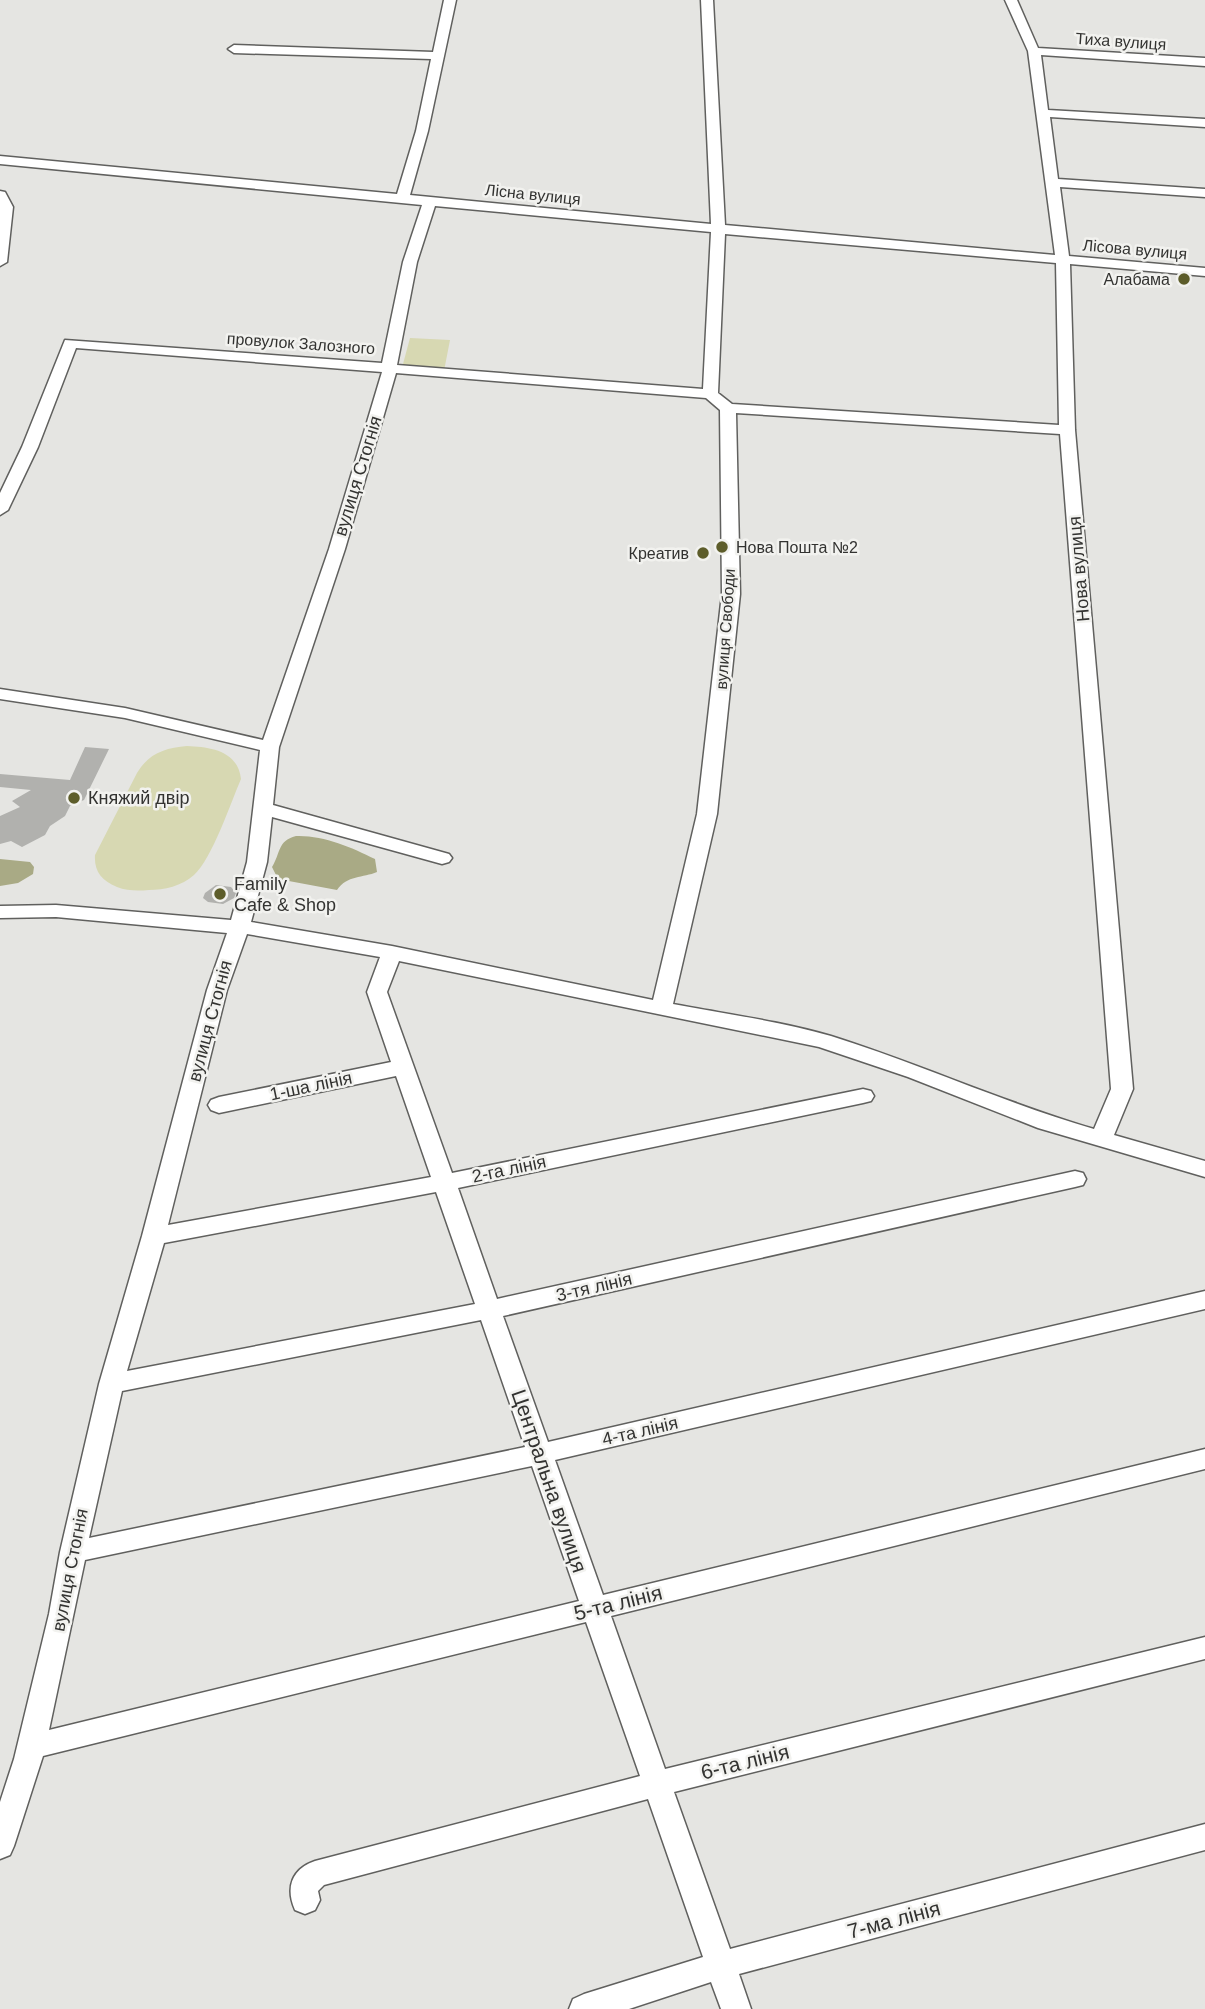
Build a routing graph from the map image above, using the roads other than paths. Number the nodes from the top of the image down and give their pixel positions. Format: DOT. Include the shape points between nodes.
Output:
graph roads {
  1 [pos="450,0"];
  2 [pos="707,0"];
  3 [pos="1011,0"];
  4 [pos="234,49"];
  5 [pos="1034,51"];
  6 [pos="438,56"];
  7 [pos="1205,62"];
  8 [pos="1041,113"];
  9 [pos="1205,123"];
  10 [pos="0,160"];
  11 [pos="1053,183"];
  12 [pos="1205,193"];
  13 [pos="0,195"];
  14 [pos="403,198"];
  15 [pos="430,201"];
  16 [pos="718,229"];
  17 [pos="1063,260"];
  18 [pos="0,262"];
  19 [pos="1205,272"];
  20 [pos="390,369"];
  21 [pos="710,394"];
  22 [pos="728,408"];
  23 [pos="1067,430"];
  24 [pos="0,510"];
  25 [pos="0,694"];
  26 [pos="270,747"];
  27 [pos="262,808"];
  28 [pos="442,858"];
  29 [pos="0,912"];
  30 [pos="237,927"];
  31 [pos="392,953"];
  32 [pos="662,1010"];
  33 [pos="403,1067"];
  34 [pos="863,1096"];
  35 [pos="219,1105"];
  36 [pos="1101,1139"];
  37 [pos="1205,1169"];
  38 [pos="1075,1179"];
  39 [pos="444,1183"];
  40 [pos="154,1236"];
  41 [pos="1205,1300"];
  42 [pos="489,1310"];
  43 [pos="110,1384"];
  44 [pos="540,1454"];
  45 [pos="1205,1459"];
  46 [pos="73,1552"];
  47 [pos="594,1609"];
  48 [pos="1205,1648"];
  49 [pos="30,1746"];
  50 [pos="656,1784"];
  51 [pos="1205,1837"];
  52 [pos="0,1846"];
  53 [pos="305,1900"];
  54 [pos="721,1965"];
  55 [pos="584,2009"];
  56 [pos="736,2009"];
  1 -- 6 [label="street"];
  2 -- 16 [label="street"];
  3 -- 5 [label="street, Нова вулиця"];
  4 -- 6 [label="street"];
  5 -- 7 [label="street, Тиха вулиця"];
  5 -- 8 [label="street, Нова вулиця"];
  6 -- 14 [label="street"];
  8 -- 9 [label="street"];
  8 -- 11 [label="street, Нова вулиця"];
  10 -- 14 [label="street, Лісна вулиця"];
  11 -- 12 [label="street"];
  11 -- 17 [label="street, Нова вулиця"];
  13 -- 18 [label="street" via="6,207"];
  14 -- 15 [label="street, Лісна вулиця"];
  15 -- 16 [label="street, Лісна вулиця"];
  15 -- 20 [label="street, вулиця Стогнія" via="410,262"];
  16 -- 17 [label="street, Лісна вулиця"];
  16 -- 21 [label="street"];
  17 -- 19 [label="street, Лісова вулиця"];
  17 -- 23 [label="street, Нова вулиця"];
  20 -- 21 [label="street, провулок Залозного"];
  20 -- 24 [label="street, провулок Залозного" via="70,343"];
  20 -- 26 [label="street, вулиця Стогнія" via="337,549"];
  21 -- 22 [label="street"];
  22 -- 23 [label="street"];
  22 -- 32 [label="street, вулиця Свободи" via="731,594 708,800"];
  23 -- 36 [label="street, Нова вулиця" via="1122,1089"];
  25 -- 26 [label="street" via="125,713"];
  26 -- 27 [label="street, вулиця Стогнія"];
  27 -- 28 [label="street"];
  27 -- 30 [label="street, вулиця Стогнія" via="257,862"];
  29 -- 30 [label="street" via="55,911"];
  30 -- 31 [label="street"];
  30 -- 40 [label="street, вулиця Стогнія"];
  31 -- 32 [label="street"];
  31 -- 33 [label="street, Центральна вулиця" via="377,992"];
  32 -- 36 [label="street" via="822,1041"];
  33 -- 35 [label="street, 1-ша лінія"];
  33 -- 39 [label="street, Центральна вулиця"];
  34 -- 39 [label="street, 2-га лінія"];
  36 -- 37 [label="street"];
  38 -- 42 [label="street, 3-тя лінія"];
  39 -- 40 [label="street, 2-га лінія"];
  39 -- 42 [label="street, Центральна вулиця"];
  40 -- 43 [label="street, вулиця Стогнія"];
  41 -- 44 [label="street, 4-та лінія"];
  42 -- 43 [label="street, 3-тя лінія"];
  42 -- 44 [label="street, Центральна вулиця"];
  43 -- 46 [label="street, вулиця Стогнія"];
  44 -- 46 [label="street, 4-та лінія"];
  44 -- 47 [label="street, Центральна вулиця"];
  45 -- 47 [label="street, 5-та лінія"];
  46 -- 49 [label="street, вулиця Стогнія"];
  47 -- 49 [label="street, 5-та лінія"];
  47 -- 50 [label="street, Центральна вулиця"];
  48 -- 50 [label="street, 6-та лінія"];
  49 -- 52 [label="street, вулиця Стогнія"];
  50 -- 53 [label="street, 6-та лінія" via="315,1874 303,1887"];
  50 -- 54 [label="street, Центральна вулиця"];
  51 -- 54 [label="street, 7-ма лінія"];
  54 -- 55 [label="street, 7-ма лінія"];
  54 -- 56 [label="street, Центральна вулиця"];
}
